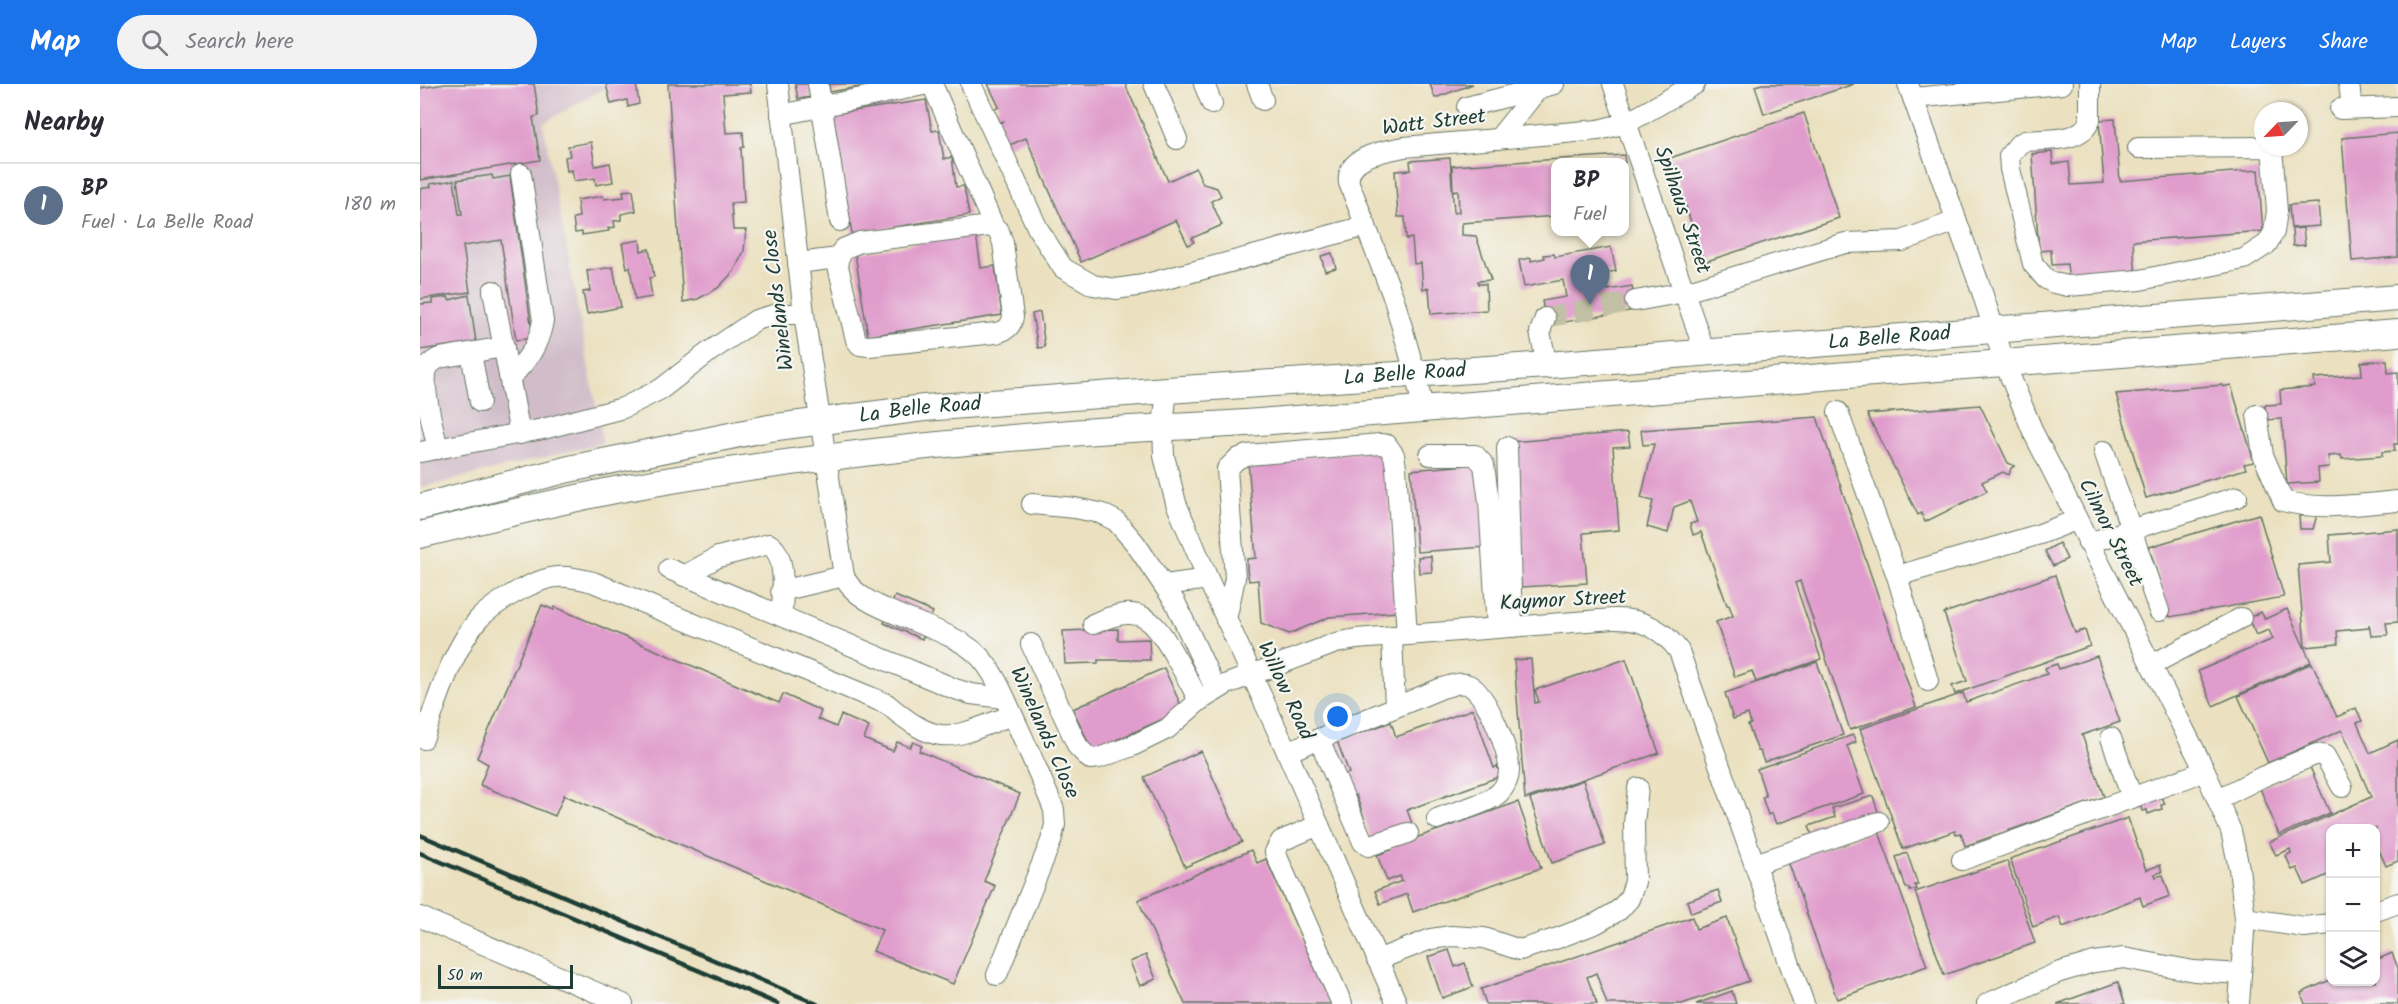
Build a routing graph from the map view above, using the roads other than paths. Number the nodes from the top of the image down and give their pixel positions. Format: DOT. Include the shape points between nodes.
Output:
graph roads {
  1 [pos="778,84"];
  2 [pos="818,84"];
  3 [pos="930,84"];
  4 [pos="971,84"];
  5 [pos="1154,84"];
  6 [pos="1204,84"];
  7 [pos="1613,84"];
  8 [pos="1695,84"];
  9 [pos="2062,84"];
  10 [pos="2090,84"];
  11 [pos="2349,84"];
  12 [pos="1546,87"];
  13 [pos="1911,91"];
  14 [pos="1212,104"];
  15 [pos="821,105"];
  16 [pos="1467,107"];
  17 [pos="2398,107"];
  18 [pos="781,115"];
  19 [pos="1627,123"];
  20 [pos="1177,139"];
  21 [pos="1498,139"];
  22 [pos="2138,148"];
  23 [pos="521,174"];
  24 [pos="840,221"];
  25 [pos="1956,221"];
  26 [pos="1366,226"];
  27 [pos="994,227"];
  28 [pos="837,262"];
  29 [pos="798,263"];
  30 [pos="494,291"];
  31 [pos="1685,292"];
  32 [pos="2398,298"];
  33 [pos="1635,301"];
  34 [pos="804,314"];
  35 [pos="1545,318"];
  36 [pos="1994,329"];
  37 [pos="2398,333"];
  38 [pos="504,347"];
  39 [pos="1705,352"];
  40 [pos="471,353"];
  41 [pos="2005,364"];
  42 [pos="1547,365"];
  43 [pos="1415,373"];
  44 [pos="510,378"];
  45 [pos="1167,390"];
  46 [pos="480,402"];
  47 [pos="1422,408"];
  48 [pos="1838,412"];
  49 [pos="2257,415"];
  50 [pos="820,421"];
  51 [pos="1163,426"];
  52 [pos="520,434"];
  53 [pos="1507,447"];
  54 [pos="429,451"];
  55 [pos="2104,451"];
  56 [pos="1430,455"];
  57 [pos="826,458"];
  58 [pos="2237,497"];
  59 [pos="2398,501"];
  60 [pos="1032,504"];
  61 [pos="420,507"];
  62 [pos="2076,520"];
  63 [pos="2131,529"];
  64 [pos="420,535"];
  65 [pos="2088,543"];
  66 [pos="844,576"];
  67 [pos="1897,576"];
  68 [pos="1208,579"];
  69 [pos="1165,585"];
  70 [pos="782,591"];
  71 [pos="2159,611"];
  72 [pos="782,616"];
  73 [pos="2241,618"];
  74 [pos="1226,620"];
  75 [pos="1093,624"];
  76 [pos="1504,627"];
  77 [pos="1399,635"];
  78 [pos="1032,644"];
  79 [pos="2151,664"];
  80 [pos="1251,676"];
  81 [pos="1928,681"];
  82 [pos="1216,690"];
  83 [pos="1199,700"];
  84 [pos="1008,707"];
  85 [pos="1395,707"];
  86 [pos="2111,738"];
  87 [pos="423,739"];
  88 [pos="1319,739"];
  89 [pos="1287,752"];
  90 [pos="2205,771"];
  91 [pos="2342,787"];
  92 [pos="1638,788"];
  93 [pos="2132,798"];
  94 [pos="2218,799"];
  95 [pos="1437,819"];
  96 [pos="1879,822"];
  97 [pos="1318,825"];
  98 [pos="1408,833"];
  99 [pos="1962,860"];
  100 [pos="1755,864"];
  101 [pos="2398,903"];
  102 [pos="2380,910"];
  103 [pos="420,917"];
  104 [pos="2245,918"];
  105 [pos="2326,925"];
  106 [pos="1377,960"];
  107 [pos="2241,974"];
  108 [pos="997,975"];
  109 [pos="623,1004"];
  110 [pos="1342,1004"];
  111 [pos="1397,1004"];
  112 [pos="1804,1004"];
  113 [pos="1987,1004"];
  114 [pos="2240,1004"];
  1 -- 18 [label="street, Winelands Close"];
  2 -- 15 [label="street"];
  3 -- 15 [label="street"];
  3 -- 27 [label="street"];
  4 -- 26 [label="street" via="1049,247 1063,268 1093,285 1116,289 1143,285"];
  5 -- 20 [label="street"];
  6 -- 14 [label="street"];
  7 -- 19 [label="street, Spilhaus Street"];
  8 -- 19 [label="street, Watt Street"];
  9 -- 13 [label="street"];
  10 -- 22 [label="street" via="2090,120 2079,133 2025,141 2009,156 2031,254 2039,273 2068,286 2140,280 2244,259 2267,244 2274,232 2277,211 2272,147"];
  11 -- 17 [label="street" via="2346,108"];
  12 -- 16 [label="street"];
  12 -- 21 [label="street"];
  13 -- 25 [label="street, Cilmor Street"];
  15 -- 18 [label="street"];
  15 -- 24 [label="street"];
  18 -- 29 [label="street, Winelands Close"];
  19 -- 21 [label="street, Watt Street" via="1598,130"];
  19 -- 31 [label="street, Spilhaus Street"];
  21 -- 26 [label="street, Watt Street" via="1404,147 1365,158 1348,176"];
  23 -- 44 [label="street" via="543,321 531,355"];
  25 -- 31 [label="street" via="1902,241 1845,243"];
  25 -- 36 [label="street, Cilmor Street"];
  26 -- 43 [label="street, Watt Street" via="1394,299"];
  27 -- 28 [label="street" via="860,242 843,249"];
  27 -- 28 [label="street" via="1001,235 1012,317 1007,329 996,333 860,345"];
  28 -- 29 [label="street" via="830,259"];
  29 -- 34 [label="street, Winelands Close"];
  30 -- 38 [label="street"];
  31 -- 33 [label="street"];
  31 -- 39 [label="street, Spilhaus Street"];
  32 -- 36 [label="main road, La Belle Road"];
  34 -- 50 [label="street, Winelands Close"];
  34 -- 52 [label="street" via="777,314 756,320 661,389 623,408"];
  35 -- 42 [label="street" via="1540,332"];
  36 -- 39 [label="main road, La Belle Road"];
  36 -- 41 [label="street, Cilmor Street"];
  37 -- 41 [label="main road, La Belle Road"];
  38 -- 40 [label="street"];
  38 -- 44 [label="street"];
  39 -- 42 [label="main road, La Belle Road"];
  40 -- 46 [label="street"];
  40 -- 54 [label="street" via="440,358 428,368"];
  41 -- 47 [label="main road, La Belle Road"];
  41 -- 62 [label="street, Cilmor Street"];
  42 -- 43 [label="main road, La Belle Road"];
  43 -- 45 [label="main road, La Belle Road"];
  43 -- 47 [label="street, Watt Street"];
  44 -- 52 [label="street"];
  45 -- 50 [label="main road, La Belle Road" via="924,408"];
  45 -- 51 [label="street, Willow Road"];
  47 -- 51 [label="main road, La Belle Road"];
  48 -- 67 [label="street"];
  49 -- 59 [label="street" via="2263,455 2283,501 2320,506"];
  50 -- 57 [label="street, Winelands Close"];
  50 -- 61 [label="main road, La Belle Road" via="569,469"];
  51 -- 57 [label="main road, La Belle Road"];
  51 -- 68 [label="street, Willow Road" via="1169,480"];
  52 -- 54 [label="street"];
  53 -- 76 [label="street"];
  55 -- 63 [label="street"];
  56 -- 76 [label="street" via="1475,455 1484,465"];
  57 -- 64 [label="main road, La Belle Road" via="613,491"];
  57 -- 66 [label="street, Winelands Close"];
  58 -- 63 [label="street"];
  60 -- 69 [label="street" via="1100,513 1116,521"];
  62 -- 65 [label="street, Cilmor Street"];
  62 -- 67 [label="street"];
  63 -- 65 [label="street"];
  63 -- 71 [label="street"];
  65 -- 79 [label="street, Cilmor Street"];
  66 -- 70 [label="street"];
  66 -- 84 [label="street, Winelands Close" via="855,593 875,605 933,627 971,648 989,668"];
  67 -- 81 [label="street"];
  68 -- 69 [label="street"];
  68 -- 74 [label="street, Willow Road"];
  69 -- 82 [label="street"];
  70 -- 72 [label="street"];
  70 -- 72 [label="street" via="781,560 769,544 676,572"];
  72 -- 84 [label="street" via="955,689"];
  73 -- 79 [label="street"];
  74 -- 77 [label="street" via="1235,578 1227,478 1230,463 1247,454 1380,444 1391,449 1396,467"];
  74 -- 80 [label="street, Willow Road"];
  75 -- 83 [label="street" via="1135,614 1156,624"];
  76 -- 77 [label="street, Kaymor Street"];
  76 -- 100 [label="street, Kaymor Street" via="1628,618 1669,638 1679,651"];
  77 -- 80 [label="street, Kaymor Street" via="1336,643"];
  77 -- 85 [label="street"];
  78 -- 83 [label="street, Kaymor Street" via="1078,747 1090,759 1132,746 1167,729"];
  79 -- 90 [label="street, Cilmor Street"];
  80 -- 82 [label="street, Kaymor Street"];
  80 -- 89 [label="street, Willow Road"];
  82 -- 83 [label="street, Kaymor Street"];
  84 -- 87 [label="street" via="964,733 936,736 887,704 593,582 567,575 526,587 503,599 477,621 459,649"];
  84 -- 108 [label="street, Winelands Close" via="1046,788 1055,825"];
  85 -- 88 [label="street"];
  85 -- 95 [label="street" via="1442,688 1469,685 1485,702 1499,729 1509,771 1505,786 1493,798"];
  86 -- 93 [label="street"];
  88 -- 89 [label="street"];
  88 -- 98 [label="street" via="1363,842 1368,846"];
  89 -- 97 [label="street, Willow Road"];
  90 -- 93 [label="street"];
  90 -- 94 [label="street, Cilmor Street"];
  91 -- 94 [label="street" via="2325,756 2317,754"];
  92 -- 106 [label="street" via="1635,882 1619,910 1597,923 1520,950 1484,938 1451,936 1431,939"];
  93 -- 99 [label="street"];
  94 -- 104 [label="street, Cilmor Street" via="2231,831"];
  96 -- 100 [label="street"];
  97 -- 106 [label="street, Willow Road"];
  97 -- 110 [label="street" via="1281,841 1275,852"];
  100 -- 112 [label="street, Kaymor Street"];
  101 -- 102 [label="street"];
  103 -- 109 [label="street"];
  104 -- 105 [label="street" via="2304,927"];
  104 -- 107 [label="street, Cilmor Street"];
  106 -- 111 [label="street, Willow Road"];
  107 -- 113 [label="street" via="2194,971 2124,958 2057,973"];
  107 -- 114 [label="street, Cilmor Street"];
}
